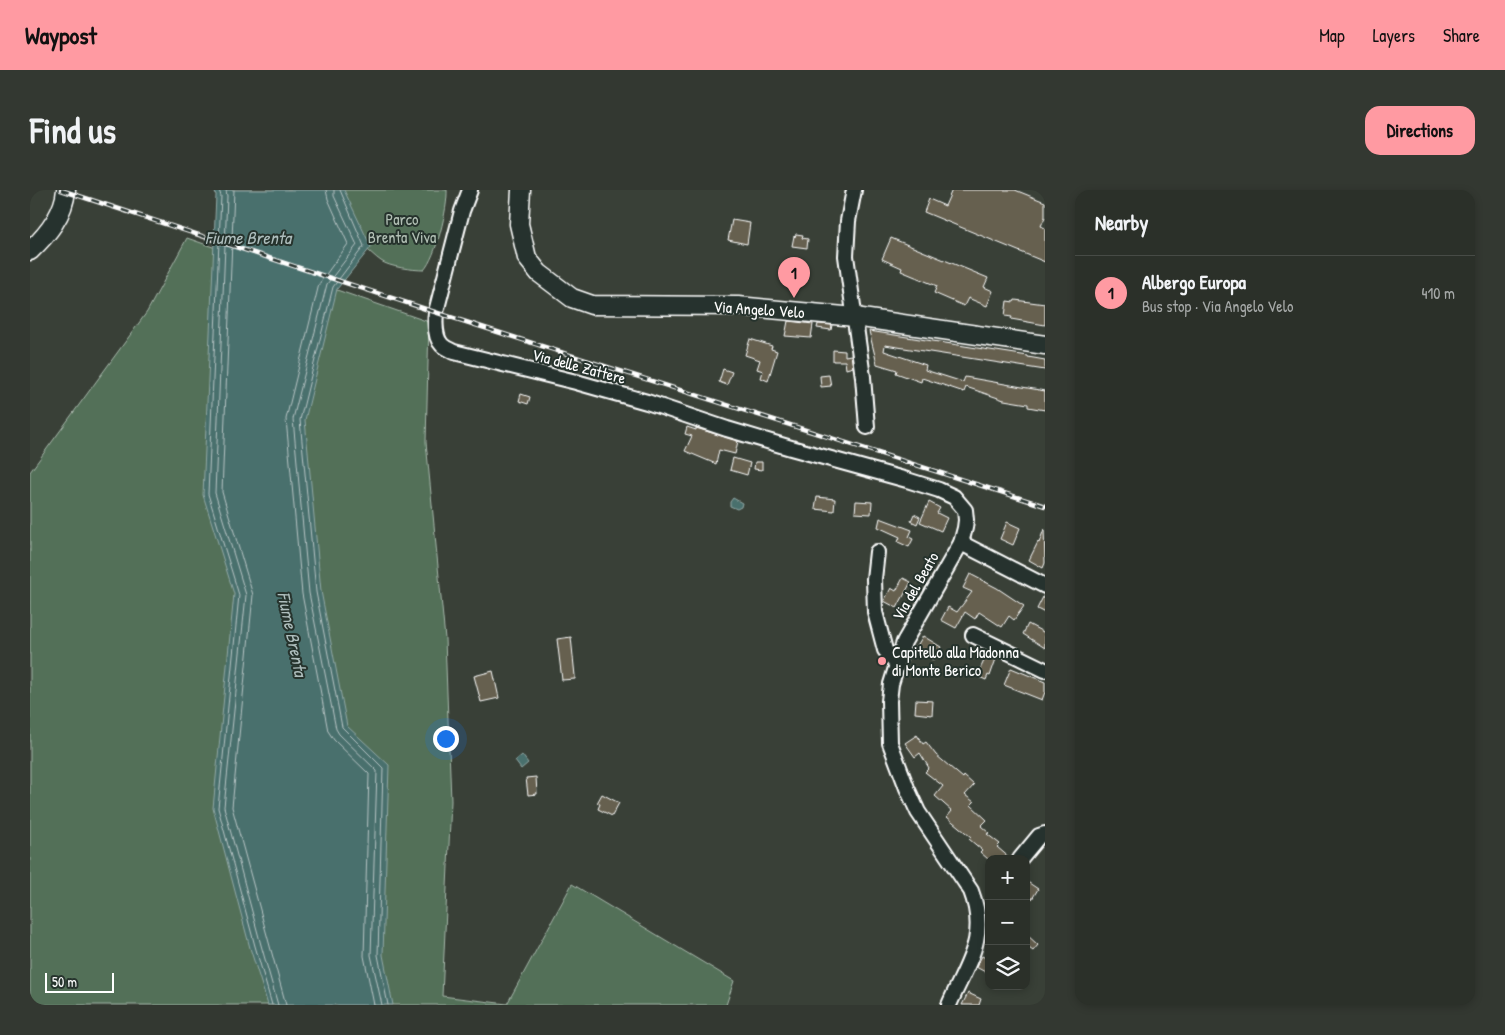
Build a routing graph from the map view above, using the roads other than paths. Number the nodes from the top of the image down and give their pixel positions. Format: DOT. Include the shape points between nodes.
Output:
graph roads {
  1 [pos="66,190"];
  2 [pos="470,190"];
  3 [pos="520,190"];
  4 [pos="854,190"];
  5 [pos="30,251"];
  6 [pos="855,317"];
  7 [pos="1045,345"];
  8 [pos="867,427"];
  9 [pos="862,466"];
  10 [pos="961,543"];
  11 [pos="877,552"];
  12 [pos="1045,586"];
  13 [pos="973,635"];
  14 [pos="897,665"];
  15 [pos="1045,670"];
  16 [pos="1045,834"];
  17 [pos="1023,855"];
  18 [pos="985,900"];
  19 [pos="976,904"];
  20 [pos="949,1005"];
  1 -- 5 [label="main road" via="58,216"];
  2 -- 9 [label="street, Via delle Zattere" via="436,312 437,336 442,345 454,352 603,390 791,448"];
  3 -- 6 [label="main road, Via Angelo Velo" via="519,224 527,258 539,274 572,298 592,306 738,306"];
  4 -- 6 [label="street" via="846,256"];
  6 -- 7 [label="main road, Via Angelo Velo"];
  6 -- 8 [label="street"];
  9 -- 10 [label="street, Via del Beato" via="954,497 965,510"];
  10 -- 12 [label="street"];
  10 -- 14 [label="street, Via del Beato" via="904,642"];
  11 -- 14 [label="street" via="875,612 885,650"];
  13 -- 15 [label="street"];
  14 -- 19 [label="street, Via del Beato" via="889,701 890,743 918,812 971,891"];
  16 -- 17 [label="street" via="1039,836"];
  18 -- 19 [label="street"];
  19 -- 20 [label="street, Via del Beato" via="979,922 974,951"];
}
